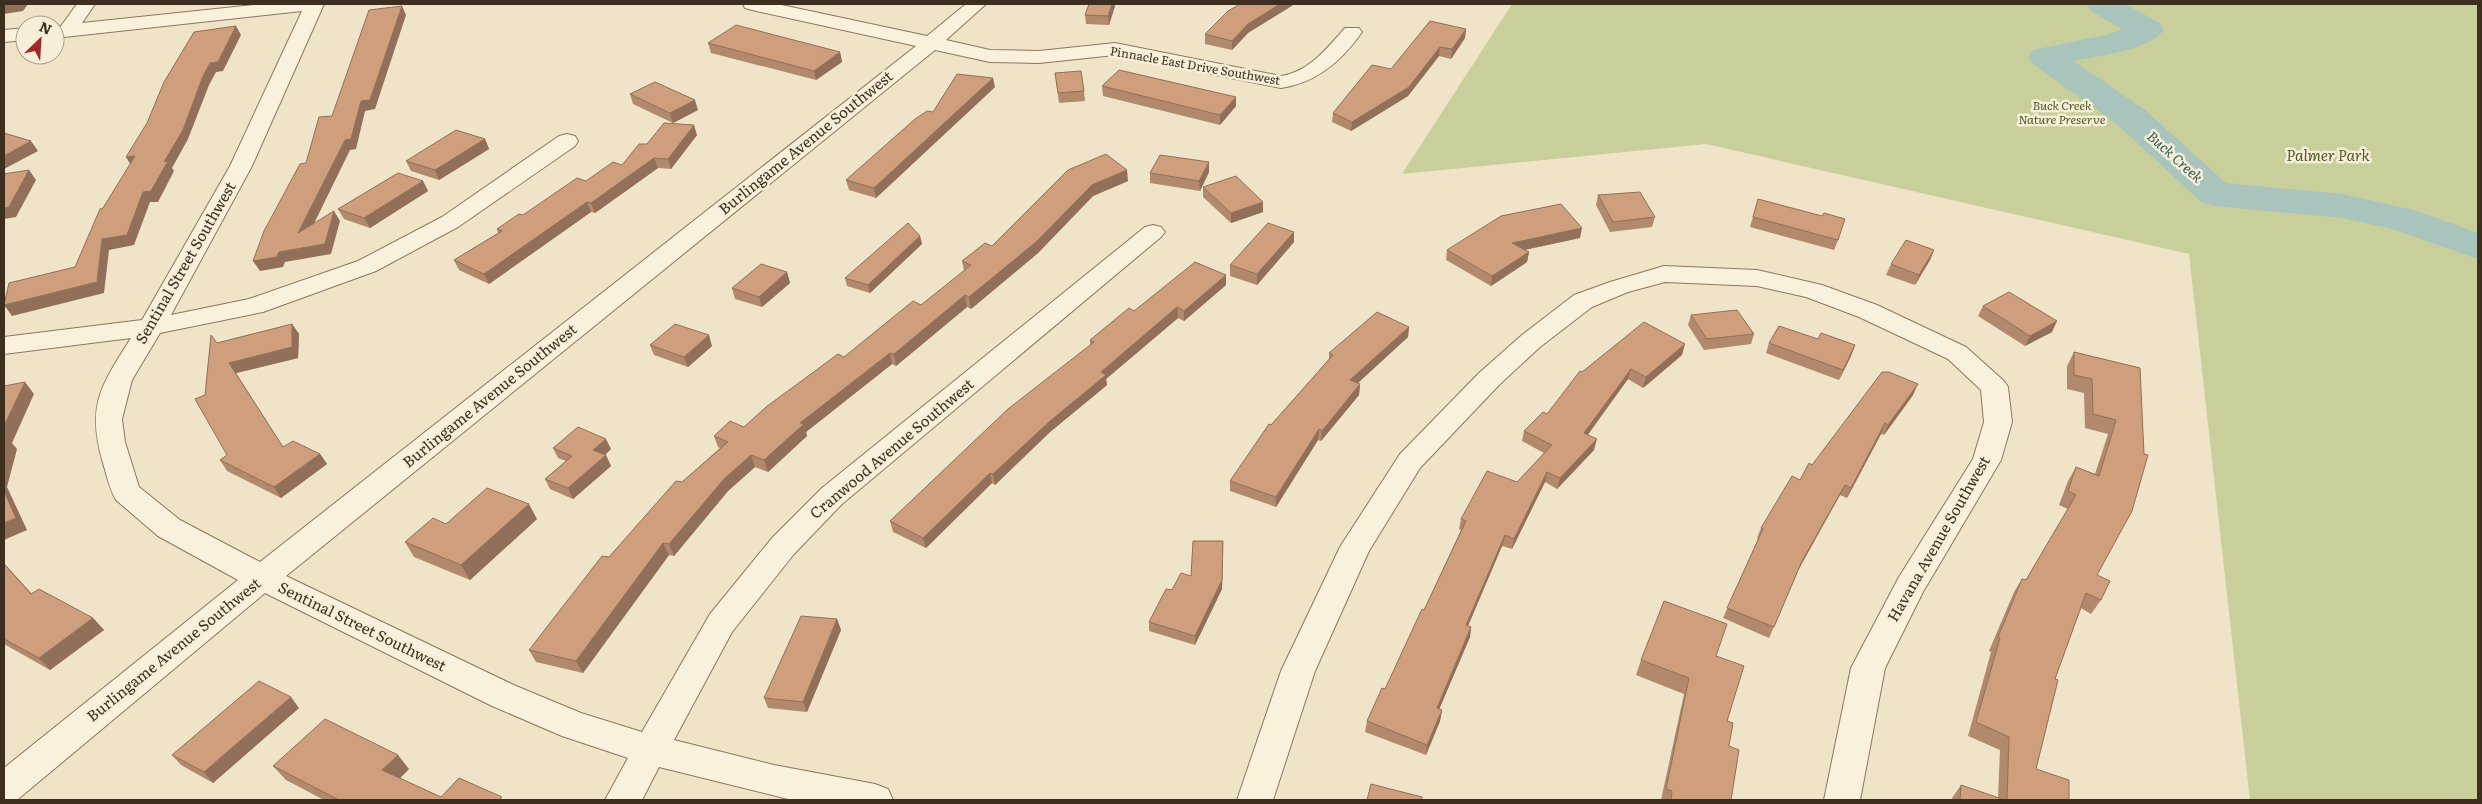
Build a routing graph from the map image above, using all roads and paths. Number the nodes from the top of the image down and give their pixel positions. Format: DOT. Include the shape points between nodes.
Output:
graph roads {
  1 [pos="86,4"];
  2 [pos="314,4"];
  3 [pos="977,4"];
  4 [pos="765,5"];
  5 [pos="65,27"];
  6 [pos="65,31"];
  7 [pos="1352,32"];
  8 [pos="929,44"];
  9 [pos="567,141"];
  10 [pos="1153,232"];
  11 [pos="151,327"];
  12 [pos="4,345"];
  13 [pos="262,578"];
  14 [pos="650,750"];
  15 [pos="4,789"];
  16 [pos="624,800"];
  17 [pos="875,800"];
  18 [pos="1255,800"];
  19 [pos="1842,800"];
  1 -- 5 [label="street"];
  2 -- 6 [label="street"];
  2 -- 11 [label="street, Sentinal Street Southwest" via="241,166"];
  3 -- 8 [label="street, Burlingame Avenue Southwest"];
  4 -- 8 [label="street, Pinnacle East Drive Southwest"];
  7 -- 8 [label="street, Pinnacle East Drive Southwest" via="1316,70 1295,81 1266,79 1115,49 1039,58 990,56"];
  8 -- 13 [label="street, Burlingame Avenue Southwest"];
  9 -- 11 [label="street" via="450,222 367,266 254,306"];
  10 -- 14 [label="street, Cranwood Avenue Southwest" via="832,496 783,546 720,623"];
  11 -- 12 [label="street"];
  11 -- 13 [label="street, Sentinal Street Southwest" via="118,380 108,419 111,442 126,492 169,528"];
  13 -- 14 [label="street, Sentinal Street Southwest" via="504,696 574,726"];
  13 -- 15 [label="street, Burlingame Avenue Southwest"];
  14 -- 16 [label="street, Cranwood Avenue Southwest"];
  14 -- 17 [label="street, Sentinal Street Southwest" via="774,781"];
  18 -- 19 [label="street, Havana Avenue Southwest" via="1298,671 1355,547 1410,461 1489,379 1531,341 1584,301 1664,274 1757,278 1813,291 1868,311 1957,353 1994,387 1998,422 1987,460 1910,586 1868,668"];
}
